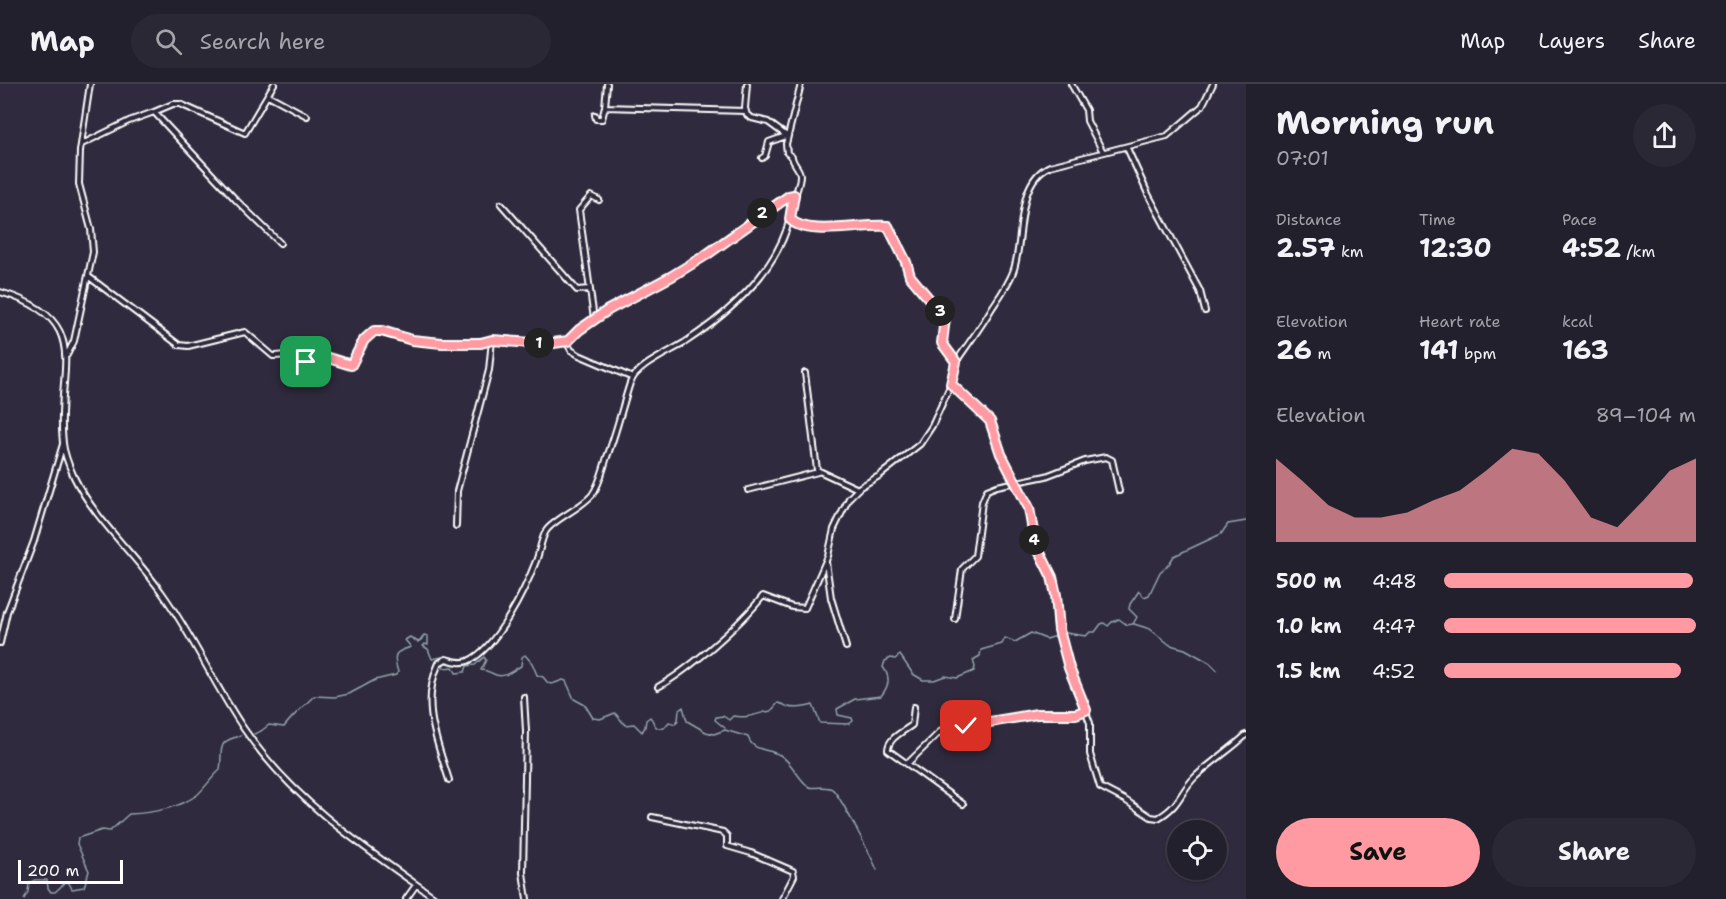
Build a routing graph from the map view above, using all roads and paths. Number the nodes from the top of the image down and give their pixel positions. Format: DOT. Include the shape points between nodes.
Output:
graph roads {
  1 [pos="90,84"];
  2 [pos="274,84"];
  3 [pos="607,84"];
  4 [pos="747,84"];
  5 [pos="801,84"];
  6 [pos="1071,84"];
  7 [pos="1213,84"];
  8 [pos="268,95"];
  9 [pos="605,107"];
  10 [pos="745,111"];
  11 [pos="154,112"];
  12 [pos="595,115"];
  13 [pos="307,116"];
  14 [pos="787,136"];
  15 [pos="81,145"];
  16 [pos="1127,148"];
  17 [pos="1103,152"];
  18 [pos="762,158"];
  19 [pos="794,195"];
  20 [pos="599,200"];
  21 [pos="501,204"];
  22 [pos="790,217"];
  23 [pos="280,243"];
  24 [pos="89,277"];
  25 [pos="590,289"];
  26 [pos="0,292"];
  27 [pos="1205,311"];
  28 [pos="594,319"];
  29 [pos="492,340"];
  30 [pos="566,341"];
  31 [pos="67,355"];
  32 [pos="956,362"];
  33 [pos="805,374"];
  34 [pos="633,378"];
  35 [pos="951,384"];
  36 [pos="63,444"];
  37 [pos="819,472"];
  38 [pos="1016,483"];
  39 [pos="858,489"];
  40 [pos="748,490"];
  41 [pos="1119,491"];
  42 [pos="456,526"];
  43 [pos="826,561"];
  44 [pos="955,618"];
  45 [pos="0,643"];
  46 [pos="846,647"];
  47 [pos="658,687"];
  48 [pos="524,697"];
  49 [pos="914,707"];
  50 [pos="1086,710"];
  51 [pos="1246,735"];
  52 [pos="907,764"];
  53 [pos="449,780"];
  54 [pos="963,804"];
  55 [pos="652,817"];
  56 [pos="417,885"];
  57 [pos="406,899"];
  58 [pos="437,899"];
  59 [pos="527,899"];
  60 [pos="782,899"];
  1 -- 15 [label="street"];
  2 -- 8 [label="street"];
  3 -- 9 [label="street"];
  4 -- 10 [label="street"];
  5 -- 14 [label="street"];
  6 -- 17 [label="street"];
  7 -- 16 [label="street" via="1202,106 1174,132"];
  8 -- 11 [label="street" via="244,133 180,104"];
  8 -- 13 [label="street"];
  9 -- 10 [label="street"];
  9 -- 12 [label="street" via="602,119"];
  10 -- 14 [label="street"];
  11 -- 15 [label="street"];
  11 -- 23 [label="street"];
  14 -- 18 [label="street" via="769,142"];
  14 -- 19 [label="street" via="787,153 800,172"];
  15 -- 24 [label="street" via="78,184 93,246"];
  16 -- 17 [label="street"];
  16 -- 27 [label="street" via="1200,291"];
  17 -- 32 [label="street" via="1050,166 1037,175 1028,192 1018,254 1009,282"];
  19 -- 22 [label="street"];
  19 -- 28 [label="street" via="706,255"];
  20 -- 25 [label="street" via="591,196 579,210"];
  21 -- 25 [label="street" via="577,290"];
  22 -- 32 [label="street" via="792,222 816,228 888,226 910,276 945,318 942,343"];
  22 -- 34 [label="street" via="769,265 733,305"];
  24 -- 29 [label="street" via="179,345 245,332 273,356 303,354 309,366 315,367 325,357 351,365 364,340 374,331 422,342"];
  24 -- 31 [label="street"];
  25 -- 28 [label="street"];
  26 -- 31 [label="street" via="25,300 46,315 60,332"];
  28 -- 30 [label="street"];
  29 -- 30 [label="street" via="546,344"];
  29 -- 42 [label="street" via="489,370 457,491"];
  30 -- 34 [label="street" via="579,355"];
  31 -- 36 [label="street"];
  32 -- 35 [label="street"];
  33 -- 37 [label="street"];
  34 -- 53 [label="street" via="594,491 546,532 537,560 508,618 469,660 446,659 437,666 430,714"];
  35 -- 38 [label="street" via="990,421"];
  35 -- 39 [label="street" via="920,444"];
  36 -- 45 [label="street"];
  36 -- 56 [label="street" via="78,485 167,600 262,754 313,806"];
  37 -- 39 [label="street"];
  37 -- 40 [label="street"];
  38 -- 41 [label="street" via="1110,457"];
  38 -- 44 [label="street" via="985,493 975,556 962,569"];
  38 -- 50 [label="street" via="1030,512 1035,543 1052,577 1061,639"];
  39 -- 43 [label="street" via="844,506"];
  43 -- 46 [label="street" via="831,598"];
  43 -- 47 [label="street" via="805,608 763,596 708,650"];
  48 -- 59 [label="street" via="523,873"];
  49 -- 52 [label="street" via="912,725 887,745 889,752"];
  50 -- 51 [label="street" via="1090,754 1100,787 1155,818 1173,808 1193,779"];
  50 -- 52 [label="street" via="944,728"];
  52 -- 54 [label="street"];
  55 -- 60 [label="street" via="723,832 728,846 793,871"];
  56 -- 57 [label="street"];
  56 -- 58 [label="street"];
}
